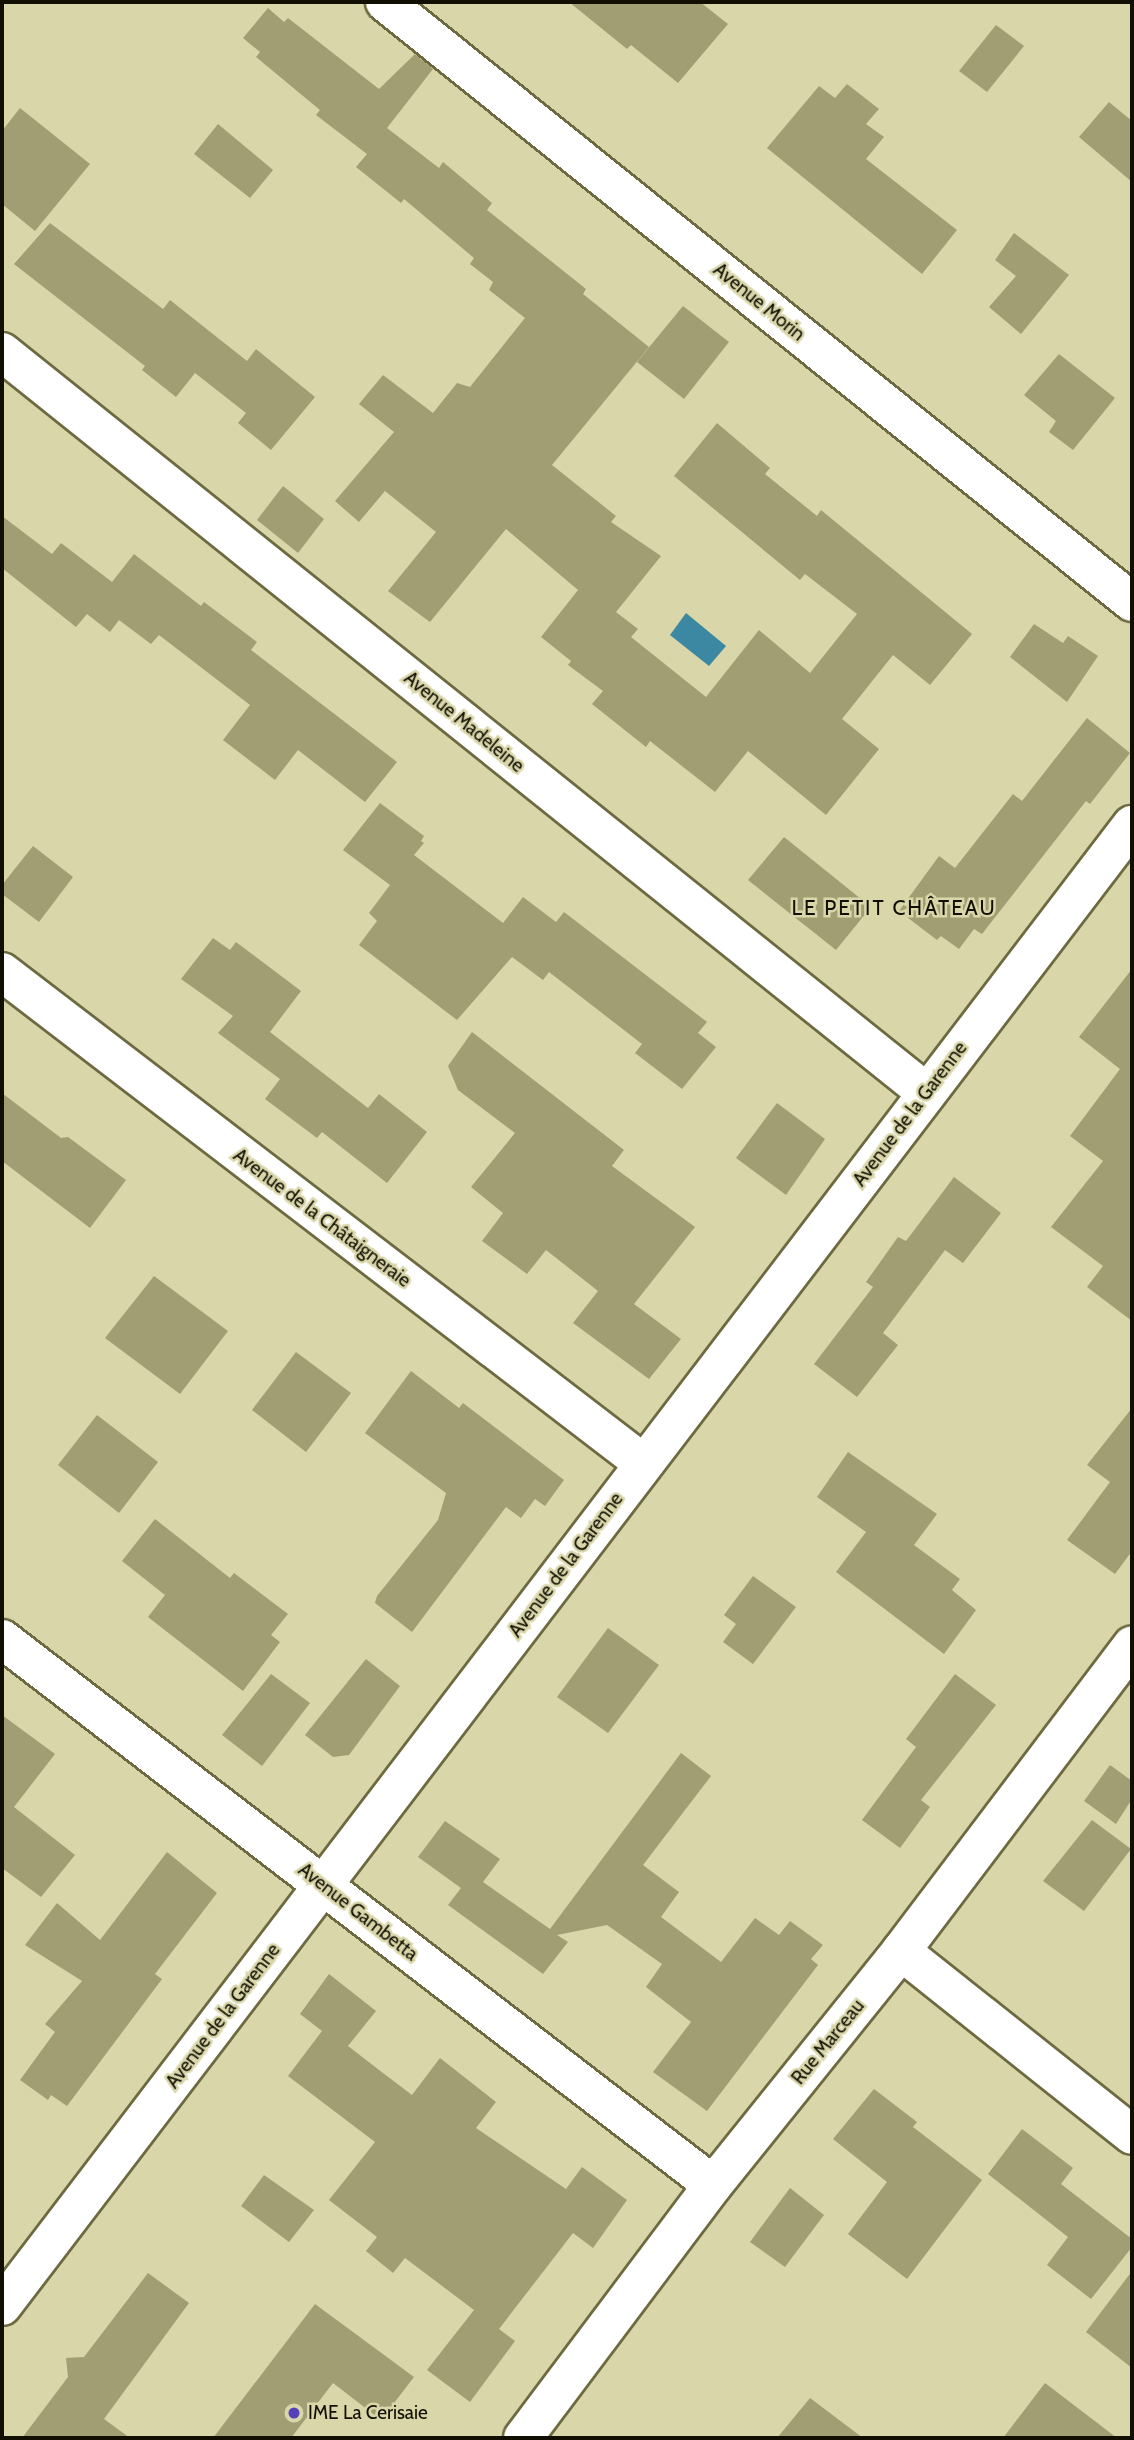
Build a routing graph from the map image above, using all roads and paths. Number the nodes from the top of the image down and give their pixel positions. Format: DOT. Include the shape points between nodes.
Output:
graph roads {
  1 [pos="385,2"];
  2 [pos="2,352"];
  3 [pos="1132,601"];
  4 [pos="1132,825"];
  5 [pos="2,972"];
  6 [pos="927,1093"];
  7 [pos="643,1463"];
  8 [pos="2,1639"];
  9 [pos="1132,1646"];
  10 [pos="323,1885"];
  11 [pos="901,1951"];
  12 [pos="1132,2135"];
  13 [pos="713,2185"];
  14 [pos="2,2306"];
  15 [pos="523,2438"];
  1 -- 3 [label="street, Avenue Morin"];
  2 -- 6 [label="street, Avenue Madeleine"];
  4 -- 6 [label="street, Avenue de la Garenne"];
  5 -- 7 [label="street, Avenue de la Châtaigneraie"];
  6 -- 7 [label="street, Avenue de la Garenne"];
  7 -- 10 [label="street, Avenue de la Garenne"];
  8 -- 10 [label="street, Avenue Gambetta"];
  9 -- 11 [label="street, Rue Marceau"];
  10 -- 13 [label="street, Avenue Gambetta"];
  10 -- 14 [label="street, Avenue de la Garenne"];
  11 -- 12 [label="street"];
  11 -- 13 [label="street, Rue Marceau"];
  13 -- 15 [label="street, Rue Marceau"];
}
